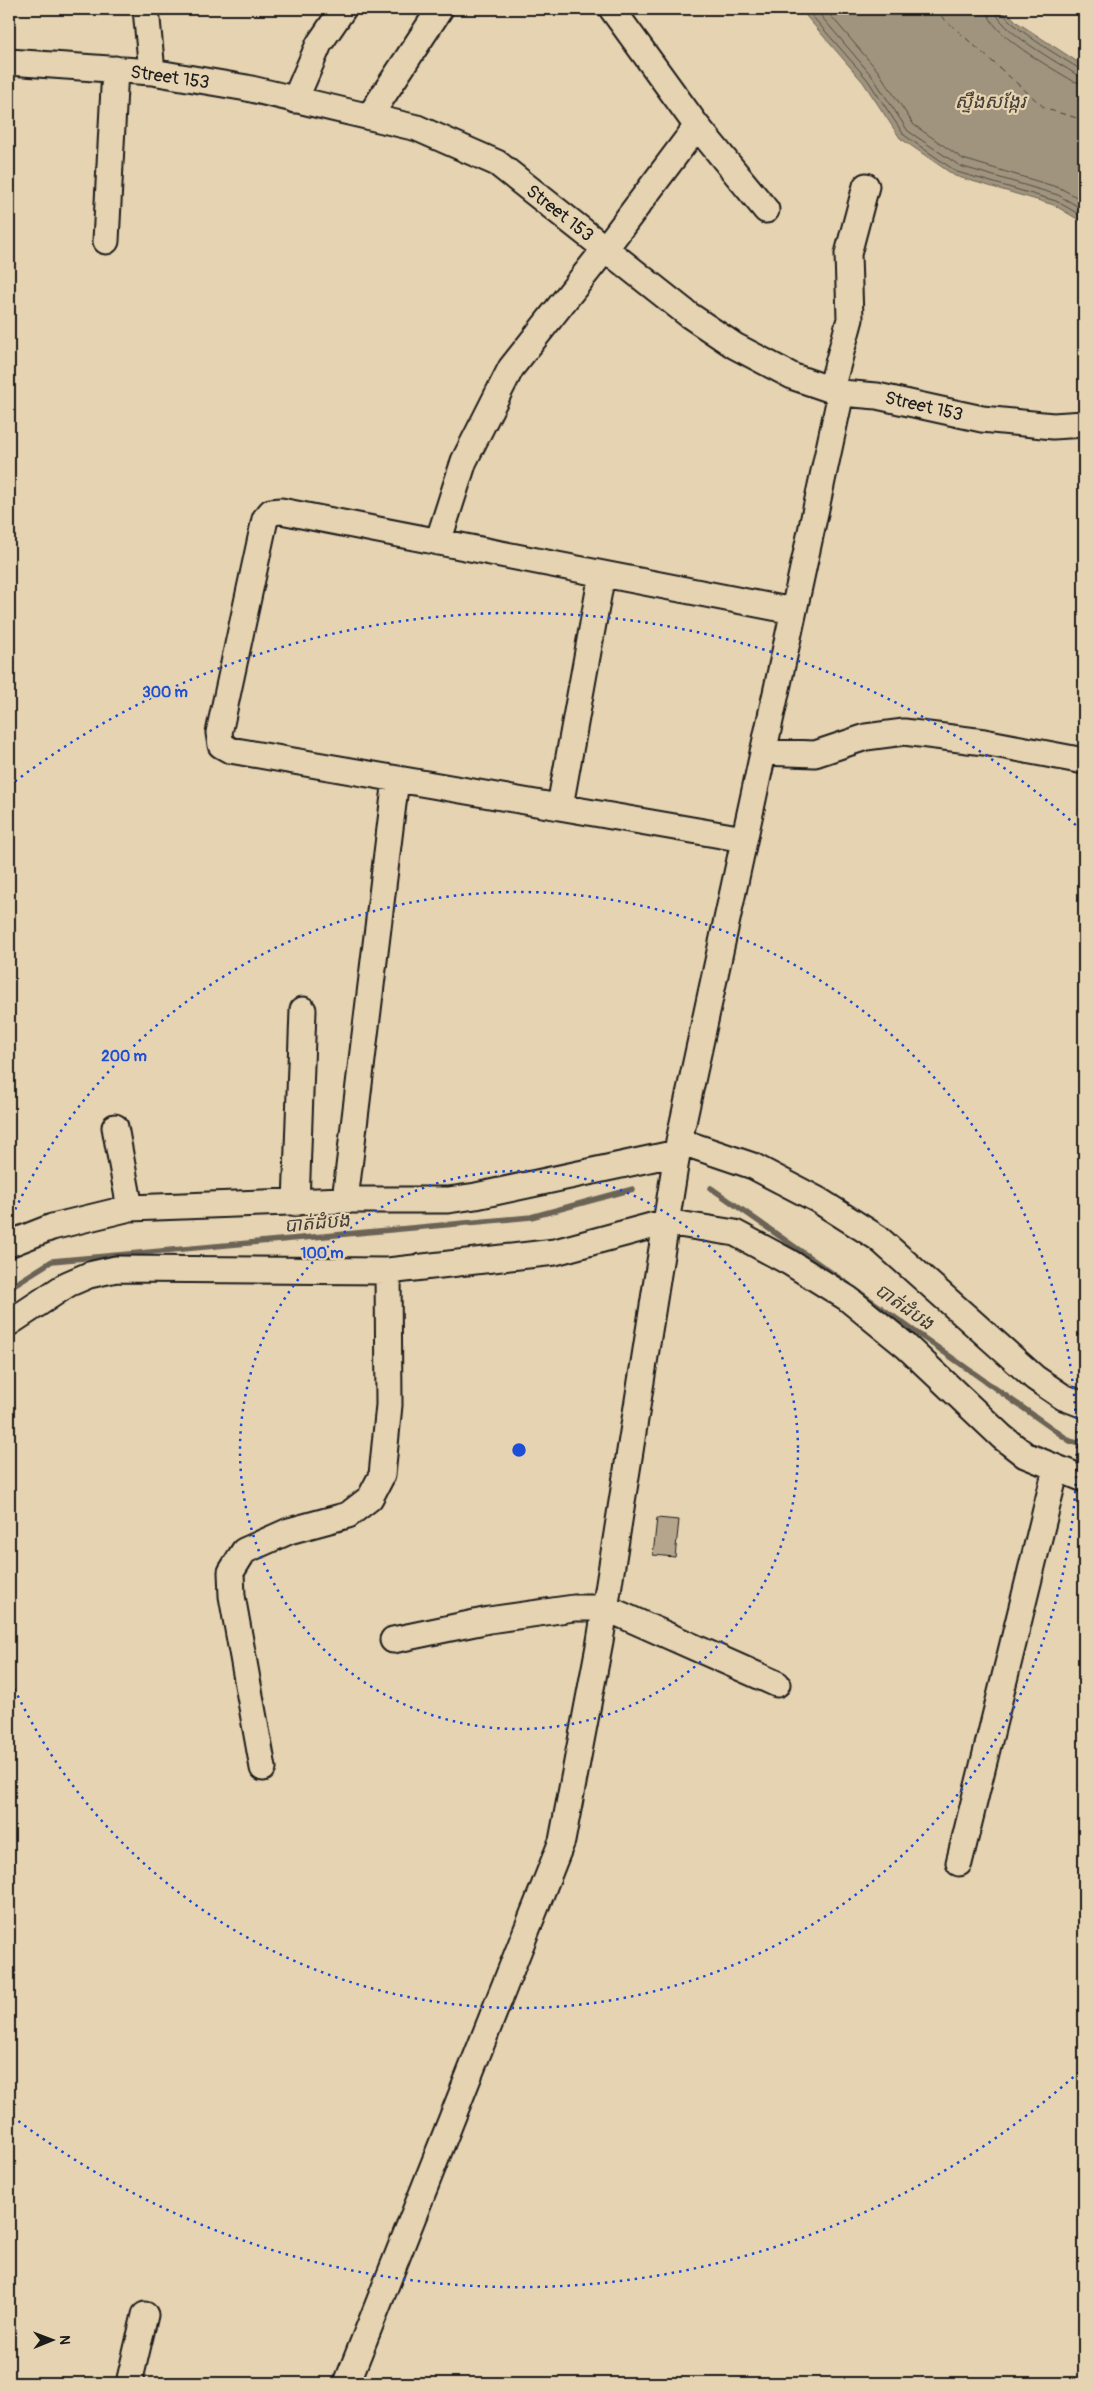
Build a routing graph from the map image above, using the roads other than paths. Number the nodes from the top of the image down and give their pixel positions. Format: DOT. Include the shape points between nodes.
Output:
graph roads {
  1 [pos="146,9"];
  2 [pos="343,9"];
  3 [pos="440,9"];
  4 [pos="612,9"];
  5 [pos="9,62"];
  6 [pos="115,69"];
  7 [pos="152,72"];
  8 [pos="295,100"];
  9 [pos="369,117"];
  10 [pos="697,126"];
  11 [pos="866,186"];
  12 [pos="766,210"];
  13 [pos="106,241"];
  14 [pos="605,249"];
  15 [pos="836,391"];
  16 [pos="1084,424"];
  17 [pos="438,542"];
  18 [pos="602,574"];
  19 [pos="793,611"];
  20 [pos="763,752"];
  21 [pos="1084,761"];
  22 [pos="396,779"];
  23 [pos="560,806"];
  24 [pos="744,839"];
  25 [pos="303,1010"];
  26 [pos="115,1127"];
  27 [pos="678,1147"];
  28 [pos="345,1200"];
  29 [pos="296,1203"];
  30 [pos="130,1208"];
  31 [pos="666,1222"];
  32 [pos="9,1244"];
  33 [pos="388,1270"];
  34 [pos="9,1323"];
  35 [pos="1084,1405"];
  36 [pos="1056,1469"];
  37 [pos="1084,1479"];
  38 [pos="606,1608"];
  39 [pos="393,1640"];
  40 [pos="777,1684"];
  41 [pos="263,1768"];
  42 [pos="959,1863"];
  43 [pos="145,2315"];
  44 [pos="129,2383"];
  45 [pos="347,2383"];
  1 -- 7 [label="street"];
  2 -- 8 [label="street" via="319,44"];
  3 -- 9 [label="street"];
  4 -- 10 [label="street"];
  5 -- 6 [label="street, Street 153"];
  6 -- 7 [label="street, Street 153"];
  6 -- 13 [label="street"];
  7 -- 8 [label="street, Street 153" via="247,88"];
  8 -- 9 [label="street, Street 153"];
  9 -- 14 [label="street, Street 153" via="416,128 497,163"];
  10 -- 12 [label="street"];
  10 -- 14 [label="street"];
  11 -- 15 [label="street" via="848,254 850,320"];
  14 -- 15 [label="street, Street 153" via="689,315 735,346 794,377"];
  14 -- 17 [label="street" via="511,368 464,461"];
  15 -- 16 [label="street, Street 153" via="877,396 982,419 1053,426"];
  15 -- 19 [label="street"];
  17 -- 18 [label="street"];
  17 -- 22 [label="street" via="281,511 271,512 265,519 219,732 221,745 230,750"];
  18 -- 19 [label="street"];
  18 -- 23 [label="street"];
  19 -- 20 [label="street"];
  20 -- 21 [label="street" via="814,754 866,737 904,732 984,742"];
  20 -- 24 [label="street"];
  22 -- 23 [label="street"];
  22 -- 28 [label="street"];
  23 -- 24 [label="street"];
  24 -- 27 [label="street"];
  25 -- 29 [label="street"];
  26 -- 30 [label="street"];
  27 -- 28 [label="street" via="476,1196 448,1200"];
  27 -- 31 [label="street"];
  27 -- 35 [label="street" via="753,1166 818,1200 878,1238 1035,1378 1063,1397"];
  28 -- 29 [label="street"];
  29 -- 30 [label="street"];
  30 -- 32 [label="street" via="52,1227"];
  31 -- 33 [label="street" via="555,1252"];
  31 -- 36 [label="street" via="735,1233 847,1298 906,1346 1002,1437 1025,1455"];
  31 -- 38 [label="street"];
  33 -- 34 [label="street" via="116,1269 68,1284"];
  33 -- 41 [label="street" via="389,1405 382,1475 370,1498 348,1515 289,1531 244,1551 231,1572 232,1596"];
  36 -- 37 [label="street"];
  36 -- 42 [label="street"];
  38 -- 39 [label="street" via="574,1608 488,1620"];
  38 -- 40 [label="street"];
  38 -- 45 [label="street" via="562,1841"];
  43 -- 44 [label="street"];
}
